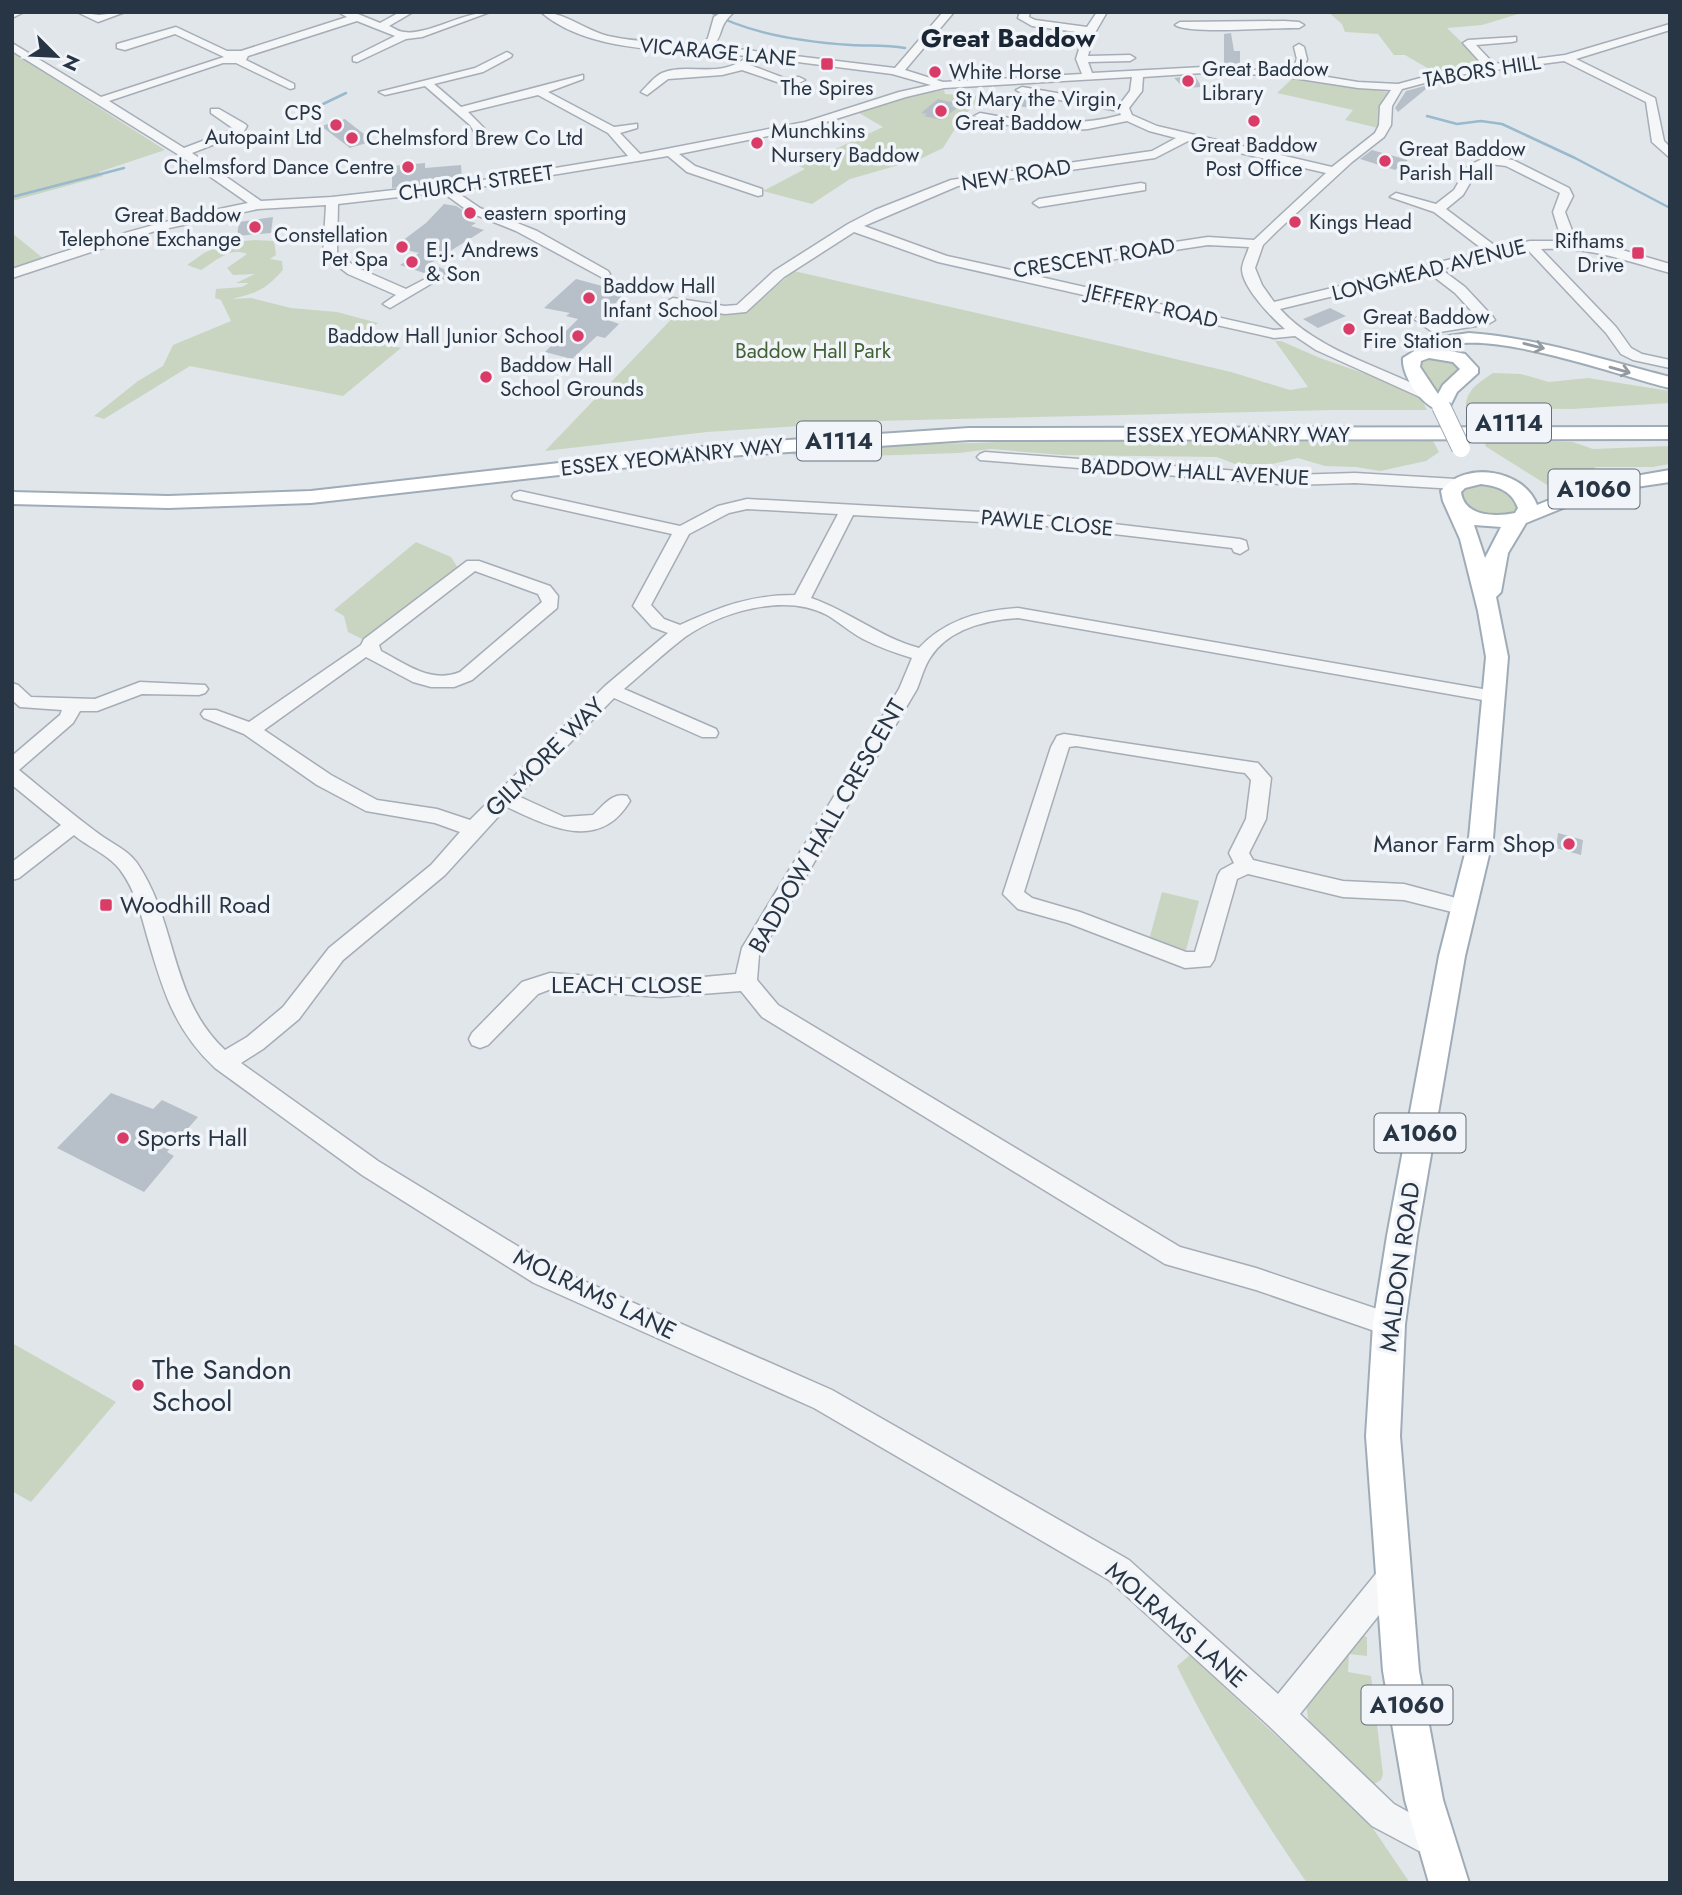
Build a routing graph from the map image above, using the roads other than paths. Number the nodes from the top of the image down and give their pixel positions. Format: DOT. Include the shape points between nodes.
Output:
graph roads {
  1 [pos="19,12"];
  2 [pos="82,12"];
  3 [pos="120,12"];
  4 [pos="343,12"];
  5 [pos="408,12"];
  6 [pos="485,12"];
  7 [pos="547,12"];
  8 [pos="949,12"];
  9 [pos="1025,12"];
  10 [pos="1102,12"];
  11 [pos="12,15"];
  12 [pos="723,16"];
  13 [pos="1201,17"];
  14 [pos="356,18"];
  15 [pos="1181,22"];
  16 [pos="1299,25"];
  17 [pos="380,27"];
  18 [pos="1670,27"];
  19 [pos="1091,31"];
  20 [pos="404,36"];
  21 [pos="1512,39"];
  22 [pos="134,42"];
  23 [pos="12,46"];
  24 [pos="1299,47"];
  25 [pos="705,48"];
  26 [pos="756,54"];
  27 [pos="507,55"];
  28 [pos="224,57"];
  29 [pos="240,57"];
  30 [pos="366,57"];
  31 [pos="1129,58"];
  32 [pos="1566,58"];
  33 [pos="1080,59"];
  34 [pos="743,66"];
  35 [pos="1491,67"];
  36 [pos="897,73"];
  37 [pos="561,74"];
  38 [pos="1138,74"];
  39 [pos="1296,76"];
  40 [pos="1089,77"];
  41 [pos="799,80"];
  42 [pos="428,83"];
  43 [pos="994,84"];
  44 [pos="941,85"];
  45 [pos="290,86"];
  46 [pos="647,86"];
  47 [pos="1398,87"];
  48 [pos="539,91"];
  49 [pos="385,92"];
  50 [pos="99,101"];
  51 [pos="215,111"];
  52 [pos="458,111"];
  53 [pos="1126,113"];
  54 [pos="980,116"];
  55 [pos="633,126"];
  56 [pos="612,131"];
  57 [pos="1656,132"];
  58 [pos="1670,133"];
  59 [pos="1186,137"];
  60 [pos="484,139"];
  61 [pos="183,152"];
  62 [pos="670,152"];
  63 [pos="1670,154"];
  64 [pos="637,158"];
  65 [pos="1334,171"];
  66 [pos="1091,179"];
  67 [pos="1141,187"];
  68 [pos="446,189"];
  69 [pos="747,191"];
  70 [pos="1396,197"];
  71 [pos="332,201"];
  72 [pos="1039,203"];
  73 [pos="258,205"];
  74 [pos="1438,209"];
  75 [pos="853,228"];
  76 [pos="1257,244"];
  77 [pos="1570,244"];
  78 [pos="1530,245"];
  79 [pos="1495,252"];
  80 [pos="1431,268"];
  81 [pos="1670,269"];
  82 [pos="1009,273"];
  83 [pos="12,274"];
  84 [pos="603,274"];
  85 [pos="427,282"];
  86 [pos="406,294"];
  87 [pos="673,302"];
  88 [pos="390,304"];
  89 [pos="1271,307"];
  90 [pos="1421,319"];
  91 [pos="1294,332"];
  92 [pos="1342,356"];
  93 [pos="1417,356"];
  94 [pos="1670,364"];
  95 [pos="1670,383"];
  96 [pos="1436,402"];
  97 [pos="1670,423"];
  98 [pos="1670,433"];
  99 [pos="1461,447"];
  100 [pos="985,457"];
  101 [pos="1670,475"];
  102 [pos="1495,480"];
  103 [pos="12,484"];
  104 [pos="1455,493"];
  105 [pos="520,496"];
  106 [pos="12,498"];
  107 [pos="848,510"];
  108 [pos="1521,517"];
  109 [pos="682,531"];
  110 [pos="1240,549"];
  111 [pos="801,600"];
  112 [pos="1489,611"];
  113 [pos="681,632"];
  114 [pos="370,648"];
  115 [pos="923,655"];
  116 [pos="12,689"];
  117 [pos="199,689"];
  118 [pos="611,690"];
  119 [pos="1494,696"];
  120 [pos="74,705"];
  121 [pos="210,714"];
  122 [pos="704,727"];
  123 [pos="251,730"];
  124 [pos="12,766"];
  125 [pos="12,775"];
  126 [pos="505,798"];
  127 [pos="620,801"];
  128 [pos="75,824"];
  129 [pos="474,829"];
  130 [pos="1247,866"];
  131 [pos="12,873"];
  132 [pos="1464,907"];
  133 [pos="746,982"];
  134 [pos="478,1033"];
  135 [pos="223,1062"];
  136 [pos="1389,1324"];
  137 [pos="1393,1574"];
  138 [pos="1280,1715"];
  139 [pos="1433,1834"];
  140 [pos="1450,1883"];
  1 -- 11 [label="street"];
  2 -- 3 [label="street" via="103,21"];
  4 -- 14 [label="street"];
  5 -- 17 [label="street"];
  6 -- 20 [label="street"];
  7 -- 25 [label="street, VICARAGE LANE" via="583,33 611,41"];
  8 -- 36 [label="street"];
  9 -- 19 [label="street" via="1023,18 1032,23"];
  10 -- 19 [label="street"];
  12 -- 25 [label="street"];
  13 -- 15 [label="street"];
  14 -- 17 [label="street"];
  14 -- 29 [label="street"];
  15 -- 16 [label="street" via="1216,27 1284,21"];
  17 -- 20 [label="street"];
  18 -- 32 [label="street, TABORS HILL"];
  19 -- 33 [label="street"];
  20 -- 30 [label="street"];
  21 -- 35 [label="street" via="1468,43"];
  22 -- 28 [label="street" via="176,30"];
  23 -- 50 [label="street"];
  24 -- 39 [label="street" via="1303,59"];
  25 -- 26 [label="street, VICARAGE LANE"];
  26 -- 34 [label="street"];
  26 -- 36 [label="street, VICARAGE LANE"];
  27 -- 42 [label="street" via="479,70"];
  28 -- 29 [label="street"];
  28 -- 50 [label="street"];
  29 -- 45 [label="street"];
  31 -- 33 [label="street"];
  32 -- 35 [label="street, TABORS HILL"];
  32 -- 57 [label="street" via="1656,100"];
  33 -- 40 [label="street"];
  34 -- 41 [label="street" via="775,79"];
  34 -- 46 [label="street" via="706,75 673,73"];
  35 -- 47 [label="street, TABORS HILL"];
  36 -- 44 [label="street, VICARAGE LANE"];
  37 -- 48 [label="street" via="582,77"];
  38 -- 39 [label="street, TABORS HILL" via="1214,70"];
  38 -- 40 [label="street, TABORS HILL"];
  38 -- 53 [label="street"];
  39 -- 47 [label="street, TABORS HILL"];
  40 -- 43 [label="street, TABORS HILL"];
  42 -- 49 [label="street"];
  42 -- 52 [label="street" via="435,95"];
  43 -- 44 [label="street"];
  43 -- 53 [label="street" via="1102,103"];
  44 -- 62 [label="street, CHURCH STREET" via="782,135"];
  47 -- 65 [label="street" via="1386,106 1380,135"];
  48 -- 52 [label="street"];
  48 -- 56 [label="street"];
  50 -- 61 [label="street"];
  51 -- 61 [label="street" via="241,125 239,131"];
  52 -- 60 [label="street" via="480,129"];
  53 -- 54 [label="street" via="1095,126 1059,129"];
  53 -- 59 [label="street" via="1153,129"];
  55 -- 56 [label="street"];
  56 -- 64 [label="street"];
  57 -- 58 [label="street"];
  57 -- 63 [label="street" via="1658,142"];
  59 -- 65 [label="street"];
  59 -- 66 [label="street, NEW ROAD"];
  61 -- 73 [label="street"];
  62 -- 64 [label="street, CHURCH STREET"];
  62 -- 69 [label="street" via="691,169"];
  64 -- 68 [label="street, CHURCH STREET"];
  65 -- 76 [label="street"];
  66 -- 67 [label="street"];
  66 -- 72 [label="street"];
  66 -- 75 [label="street, NEW ROAD" via="955,183"];
  68 -- 71 [label="street, CHURCH STREET"];
  68 -- 84 [label="street" via="458,203 529,232"];
  70 -- 74 [label="street"];
  71 -- 73 [label="street, CHURCH STREET"];
  71 -- 86 [label="street" via="335,253 353,271"];
  73 -- 83 [label="street, CHURCH STREET" via="152,228"];
  74 -- 77 [label="street" via="1459,192 1478,163 1509,163 1565,191 1559,212"];
  74 -- 79 [label="street"];
  75 -- 82 [label="street, CRESCENT ROAD" via="925,254"];
  75 -- 87 [label="street, NEW ROAD" via="779,274 741,309"];
  76 -- 82 [label="street, CRESCENT ROAD" via="1208,241"];
  76 -- 89 [label="street" via="1248,268 1252,282"];
  77 -- 78 [label="street, LONGMEAD AVENUE"];
  77 -- 81 [label="street, LONGMEAD AVENUE" via="1620,251"];
  78 -- 79 [label="street, LONGMEAD AVENUE"];
  78 -- 94 [label="street" via="1626,351"];
  79 -- 80 [label="street, LONGMEAD AVENUE"];
  80 -- 89 [label="street, LONGMEAD AVENUE"];
  80 -- 90 [label="street" via="1492,323 1441,329"];
  82 -- 91 [label="street, JEFFERY ROAD" via="1268,333"];
  85 -- 86 [label="street"];
  86 -- 88 [label="street"];
  89 -- 91 [label="street"];
  91 -- 92 [label="street"];
  92 -- 93 [label="street" via="1379,363"];
  92 -- 96 [label="street" via="1409,384"];
  93 -- 95 [label="main road, one-way" via="1443,341 1496,339"];
  93 -- 96 [label="main road" via="1413,373"];
  93 -- 96 [label="main road" via="1450,354 1469,368"];
  96 -- 99 [label="main road, bridge"];
  97 -- 103 [label="main road, ESSEX YEOMANRY WAY / A1114" via="997,422 844,428 289,484 200,489"];
  98 -- 106 [label="main road, ESSEX YEOMANRY WAY / A1114" via="969,434 728,450 311,496 168,502"];
  99 -- 102 [label="main road"];
  99 -- 104 [label="main road, MALDON ROAD / A1060"];
  100 -- 104 [label="street, BADDOW HALL AVENUE" via="1279,480 1355,478"];
  101 -- 108 [label="main road, A1060" via="1597,488"];
  102 -- 104 [label="main road" via="1475,479"];
  102 -- 108 [label="main road" via="1526,498 1528,508"];
  104 -- 108 [label="main road" via="1470,516 1490,522"];
  104 -- 112 [label="main road, MALDON ROAD / A1060"];
  105 -- 109 [label="street"];
  107 -- 109 [label="street, PAWLE CLOSE" via="747,504 724,509"];
  107 -- 110 [label="street, PAWLE CLOSE" via="1038,520 1240,544"];
  107 -- 111 [label="street"];
  108 -- 112 [label="main road, MALDON ROAD / A1060" via="1494,561"];
  109 -- 113 [label="street" via="642,606 658,623"];
  111 -- 113 [label="street, GILMORE WAY" via="769,600 732,608"];
  111 -- 115 [label="street, GILMORE WAY" via="832,611 892,646"];
  112 -- 119 [label="main road, MALDON ROAD / A1060" via="1497,657"];
  113 -- 118 [label="street, GILMORE WAY"];
  114 -- 114 [label="street" via="370,643 473,565 550,596 551,604 453,684 434,684 374,655"];
  114 -- 123 [label="street"];
  115 -- 119 [label="street, BADDOW HALL CRESCENT" via="948,633 972,621 1018,613"];
  115 -- 133 [label="street, BADDOW HALL CRESCENT" via="908,689 749,954"];
  116 -- 120 [label="street" via="26,703"];
  117 -- 120 [label="street" via="140,688 97,705"];
  118 -- 122 [label="street"];
  118 -- 126 [label="street, GILMORE WAY"];
  119 -- 132 [label="main road, MALDON ROAD / A1060" via="1481,838"];
  120 -- 124 [label="street" via="67,719"];
  121 -- 123 [label="street"];
  123 -- 129 [label="street" via="324,780 373,806 437,816"];
  125 -- 128 [label="street, MOLRAMS LANE"];
  126 -- 127 [label="street" via="562,824 598,822"];
  126 -- 129 [label="street, GILMORE WAY"];
  128 -- 131 [label="street"];
  128 -- 135 [label="street, MOLRAMS LANE" via="129,866 158,928 164,966 184,1020"];
  129 -- 135 [label="street, GILMORE WAY" via="438,870 336,954 291,1013"];
  130 -- 130 [label="street" via="1239,853 1256,820 1261,778 1251,768 1064,740 1013,894 1025,904 1073,917 1185,960 1203,960 1228,875"];
  130 -- 132 [label="street" via="1343,889 1404,892"];
  132 -- 136 [label="main road, MALDON ROAD / A1060"];
  133 -- 134 [label="street, LEACH CLOSE" via="661,989 550,981 530,988"];
  133 -- 136 [label="street, BADDOW HALL CRESCENT" via="770,1011 1174,1256"];
  135 -- 138 [label="street, MOLRAMS LANE" via="370,1168 543,1275 823,1399 1119,1570"];
  136 -- 137 [label="main road, MALDON ROAD / A1060" via="1384,1436"];
  137 -- 138 [label="street"];
  137 -- 139 [label="main road, MALDON ROAD / A1060" via="1405,1696"];
  138 -- 139 [label="street, MOLRAMS LANE" via="1383,1815 1419,1835"];
  139 -- 140 [label="main road, MALDON ROAD / A1060"];
}
